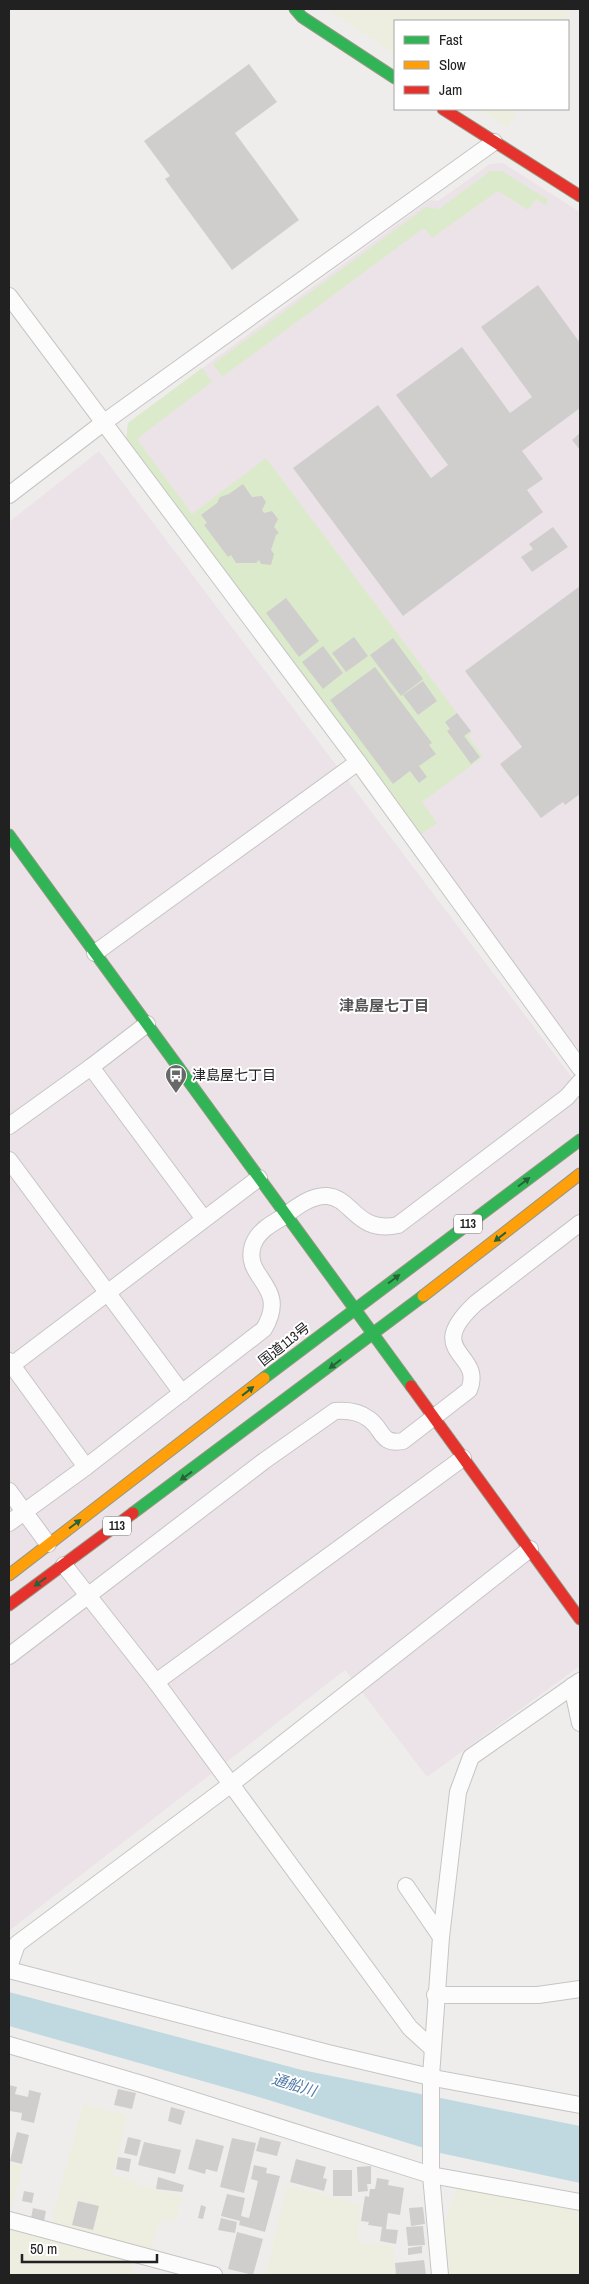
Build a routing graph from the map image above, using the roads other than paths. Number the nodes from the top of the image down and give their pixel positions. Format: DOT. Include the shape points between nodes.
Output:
graph roads {
  1 [pos="295,9"];
  2 [pos="394,77"];
  3 [pos="445,110"];
  4 [pos="494,142"];
  5 [pos="580,196"];
  6 [pos="9,296"];
  7 [pos="103,423"];
  8 [pos="9,495"];
  9 [pos="358,762"];
  10 [pos="9,835"];
  11 [pos="95,953"];
  12 [pos="147,1024"];
  13 [pos="91,1067"];
  14 [pos="580,1068"];
  15 [pos="580,1082"];
  16 [pos="9,1126"];
  17 [pos="580,1140"];
  18 [pos="9,1160"];
  19 [pos="580,1174"];
  20 [pos="259,1178"];
  21 [pos="286,1214"];
  22 [pos="204,1220"];
  23 [pos="580,1223"];
  24 [pos="106,1292"];
  25 [pos="355,1308"];
  26 [pos="374,1335"];
  27 [pos="10,1363"];
  28 [pos="182,1393"];
  29 [pos="435,1417"];
  30 [pos="463,1458"];
  31 [pos="86,1467"];
  32 [pos="9,1491"];
  33 [pos="25,1513"];
  34 [pos="9,1523"];
  35 [pos="48,1544"];
  36 [pos="530,1549"];
  37 [pos="64,1565"];
  38 [pos="9,1575"];
  39 [pos="86,1596"];
  40 [pos="9,1606"];
  41 [pos="580,1619"];
  42 [pos="9,1656"];
  43 [pos="156,1682"];
  44 [pos="576,1684"];
  45 [pos="580,1723"];
  46 [pos="230,1785"];
  47 [pos="406,1886"];
  48 [pos="441,1937"];
  49 [pos="9,1967"];
  50 [pos="9,1970"];
  51 [pos="580,1989"];
  52 [pos="435,1996"];
  53 [pos="9,2045"];
  54 [pos="432,2048"];
  55 [pos="431,2076"];
  56 [pos="580,2105"];
  57 [pos="431,2175"];
  58 [pos="580,2202"];
  59 [pos="9,2220"];
  60 [pos="214,2275"];
  61 [pos="440,2275"];
  1 -- 2 [label="main road" via="302,17"];
  3 -- 4 [label="main road"];
  4 -- 5 [label="main road"];
  4 -- 7 [label="street"];
  6 -- 7 [label="street"];
  7 -- 8 [label="street"];
  7 -- 9 [label="street"];
  9 -- 11 [label="street"];
  9 -- 14 [label="street"];
  10 -- 11 [label="main road"];
  11 -- 12 [label="main road"];
  12 -- 13 [label="street"];
  12 -- 20 [label="main road"];
  13 -- 16 [label="street"];
  13 -- 22 [label="street"];
  15 -- 21 [label="street" via="567,1097 398,1225 384,1228 369,1224 341,1201 327,1196 308,1200"];
  25 -- 17 [label="main road, 国道113号 / 113, one-way"];
  18 -- 24 [label="street"];
  19 -- 26 [label="main road, 113, one-way"];
  20 -- 21 [label="main road"];
  20 -- 22 [label="street"];
  21 -- 25 [label="main road"];
  21 -- 28 [label="street" via="257,1237 251,1258 271,1291 273,1307 270,1319 264,1329"];
  22 -- 24 [label="street"];
  23 -- 29 [label="street" via="461,1317 453,1331 453,1343 472,1372 473,1382 469,1390"];
  24 -- 27 [label="street"];
  24 -- 28 [label="street"];
  25 -- 26 [label="main road"];
  35 -- 25 [label="main road, 国道113号 / 113, one-way"];
  26 -- 29 [label="main road"];
  26 -- 37 [label="main road, 113, one-way"];
  27 -- 31 [label="street"];
  28 -- 31 [label="street"];
  29 -- 30 [label="main road"];
  29 -- 39 [label="street" via="403,1441 394,1443 386,1440 364,1415 335,1411"];
  30 -- 36 [label="main road"];
  30 -- 43 [label="street"];
  31 -- 33 [label="street"];
  32 -- 33 [label="street"];
  33 -- 34 [label="street"];
  33 -- 35 [label="street"];
  35 -- 38 [label="main road, 国道113号 / 113"];
  36 -- 41 [label="main road"];
  36 -- 46 [label="street"];
  37 -- 39 [label="street"];
  37 -- 40 [label="main road, 113, one-way"];
  39 -- 42 [label="street"];
  39 -- 43 [label="street"];
  43 -- 46 [label="street"];
  44 -- 45 [label="street"];
  44 -- 48 [label="street" via="471,1757 458,1792"];
  46 -- 49 [label="street" via="17,1944"];
  46 -- 54 [label="street" via="410,2028"];
  47 -- 48 [label="street"];
  48 -- 52 [label="street"];
  50 -- 55 [label="street" via="328,2053"];
  51 -- 52 [label="street" via="538,1995"];
  52 -- 54 [label="street"];
  53 -- 57 [label="street"];
  54 -- 55 [label="street"];
  55 -- 56 [label="street"];
  55 -- 57 [label="street"];
  57 -- 58 [label="street"];
  57 -- 61 [label="street"];
  59 -- 60 [label="street"];
}
